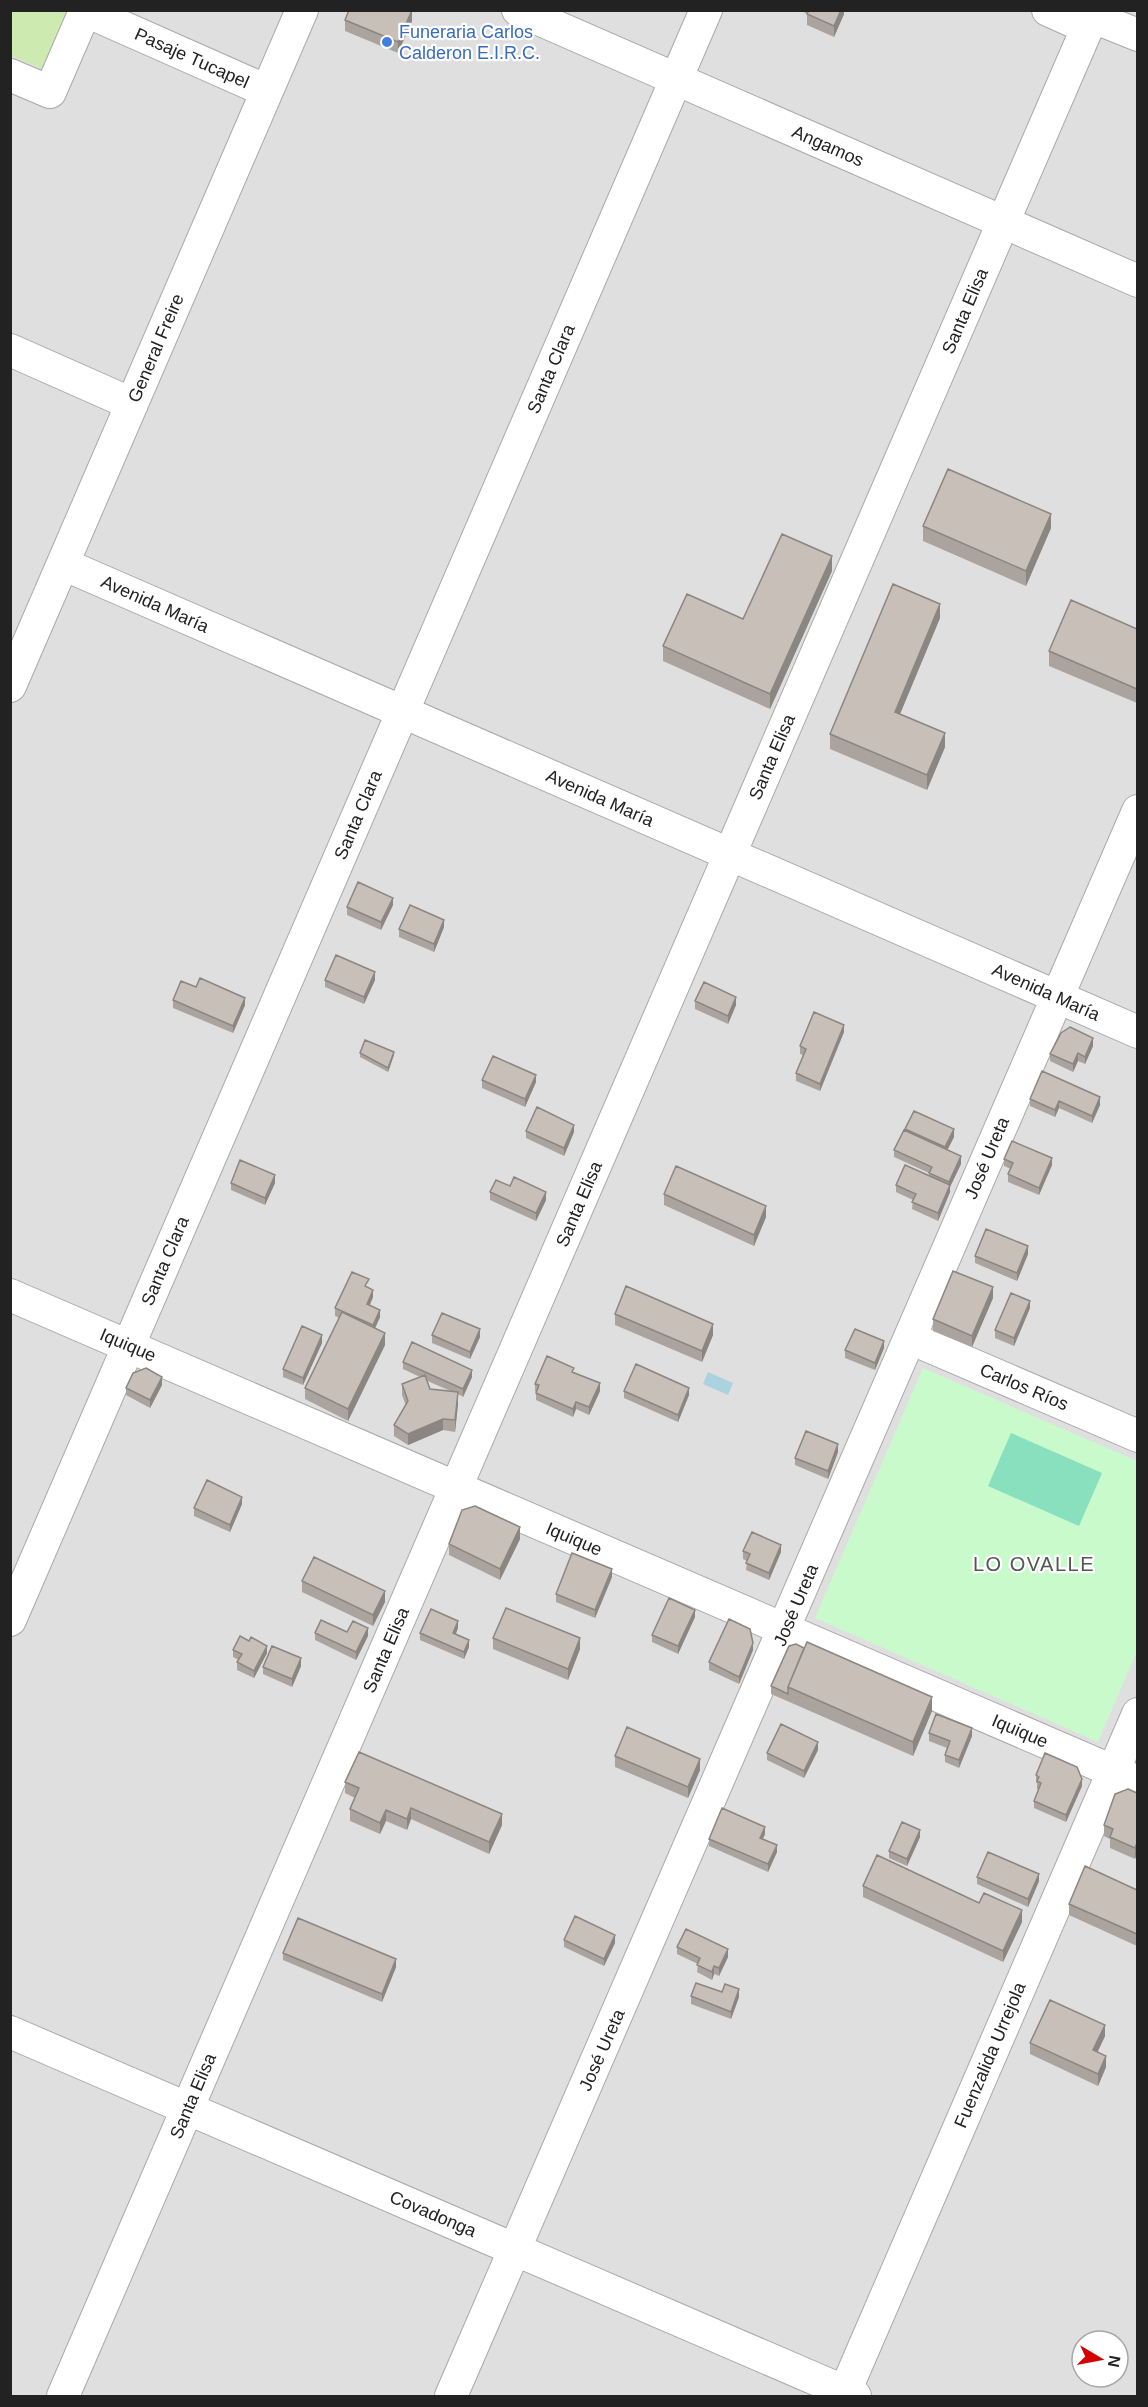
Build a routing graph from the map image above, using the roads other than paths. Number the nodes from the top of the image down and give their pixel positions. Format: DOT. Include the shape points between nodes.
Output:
graph roads {
  1 [pos="302,10"];
  2 [pos="518,10"];
  3 [pos="706,10"];
  4 [pos="1048,10"];
  5 [pos="84,11"];
  6 [pos="1092,18"];
  7 [pos="1137,36"];
  8 [pos="10,75"];
  9 [pos="676,80"];
  10 [pos="267,91"];
  11 [pos="1004,223"];
  12 [pos="1137,281"];
  13 [pos="10,350"];
  14 [pos="132,404"];
  15 [pos="63,564"];
  16 [pos="10,686"];
  17 [pos="403,712"];
  18 [pos="1137,812"];
  19 [pos="730,855"];
  20 [pos="1056,997"];
  21 [pos="1137,1032"];
  22 [pos="10,1294"];
  23 [pos="910,1338"];
  24 [pos="129,1346"];
  25 [pos="1137,1436"];
  26 [pos="456,1488"];
  27 [pos="10,1620"];
  28 [pos="785,1631"];
  29 [pos="1137,1714"];
  30 [pos="1125,1777"];
  31 [pos="10,2032"];
  32 [pos="188,2108"];
  33 [pos="515,2250"];
  34 [pos="847,2395"];
  35 [pos="63,2397"];
  36 [pos="451,2397"];
  1 -- 10 [label="street, General Freire"];
  2 -- 9 [label="street, Angamos"];
  3 -- 9 [label="street, Santa Clara"];
  4 -- 6 [label="street"];
  5 -- 8 [label="street" via="50,92"];
  5 -- 10 [label="street, Pasaje Tucapel"];
  6 -- 7 [label="street"];
  6 -- 11 [label="street, Santa Elisa"];
  9 -- 11 [label="street, Angamos"];
  9 -- 17 [label="street, Santa Clara"];
  10 -- 14 [label="street, General Freire"];
  11 -- 12 [label="street, Angamos"];
  11 -- 19 [label="street, Santa Elisa"];
  13 -- 14 [label="street"];
  14 -- 15 [label="street, General Freire"];
  15 -- 16 [label="street, General Freire"];
  15 -- 17 [label="street, Avenida María"];
  17 -- 19 [label="street, Avenida María"];
  17 -- 24 [label="street, Santa Clara"];
  18 -- 20 [label="street, José Ureta"];
  19 -- 20 [label="street, Avenida María"];
  19 -- 26 [label="street, Santa Elisa"];
  20 -- 21 [label="street, Avenida María"];
  20 -- 23 [label="street, José Ureta"];
  22 -- 24 [label="street, Iquique"];
  23 -- 25 [label="street, Carlos Ríos"];
  23 -- 28 [label="street, José Ureta"];
  24 -- 26 [label="street, Iquique"];
  24 -- 27 [label="street, Santa Clara"];
  26 -- 28 [label="street, Iquique"];
  26 -- 32 [label="street, Santa Elisa"];
  28 -- 30 [label="street, Iquique"];
  28 -- 33 [label="street, José Ureta"];
  29 -- 30 [label="street, Fuenzalida Urrejola"];
  30 -- 34 [label="street, Fuenzalida Urrejola"];
  31 -- 32 [label="street, Covadonga"];
  32 -- 33 [label="street, Covadonga"];
  32 -- 35 [label="street, Santa Elisa"];
  33 -- 34 [label="street, Covadonga"];
  33 -- 36 [label="street, José Ureta"];
}
